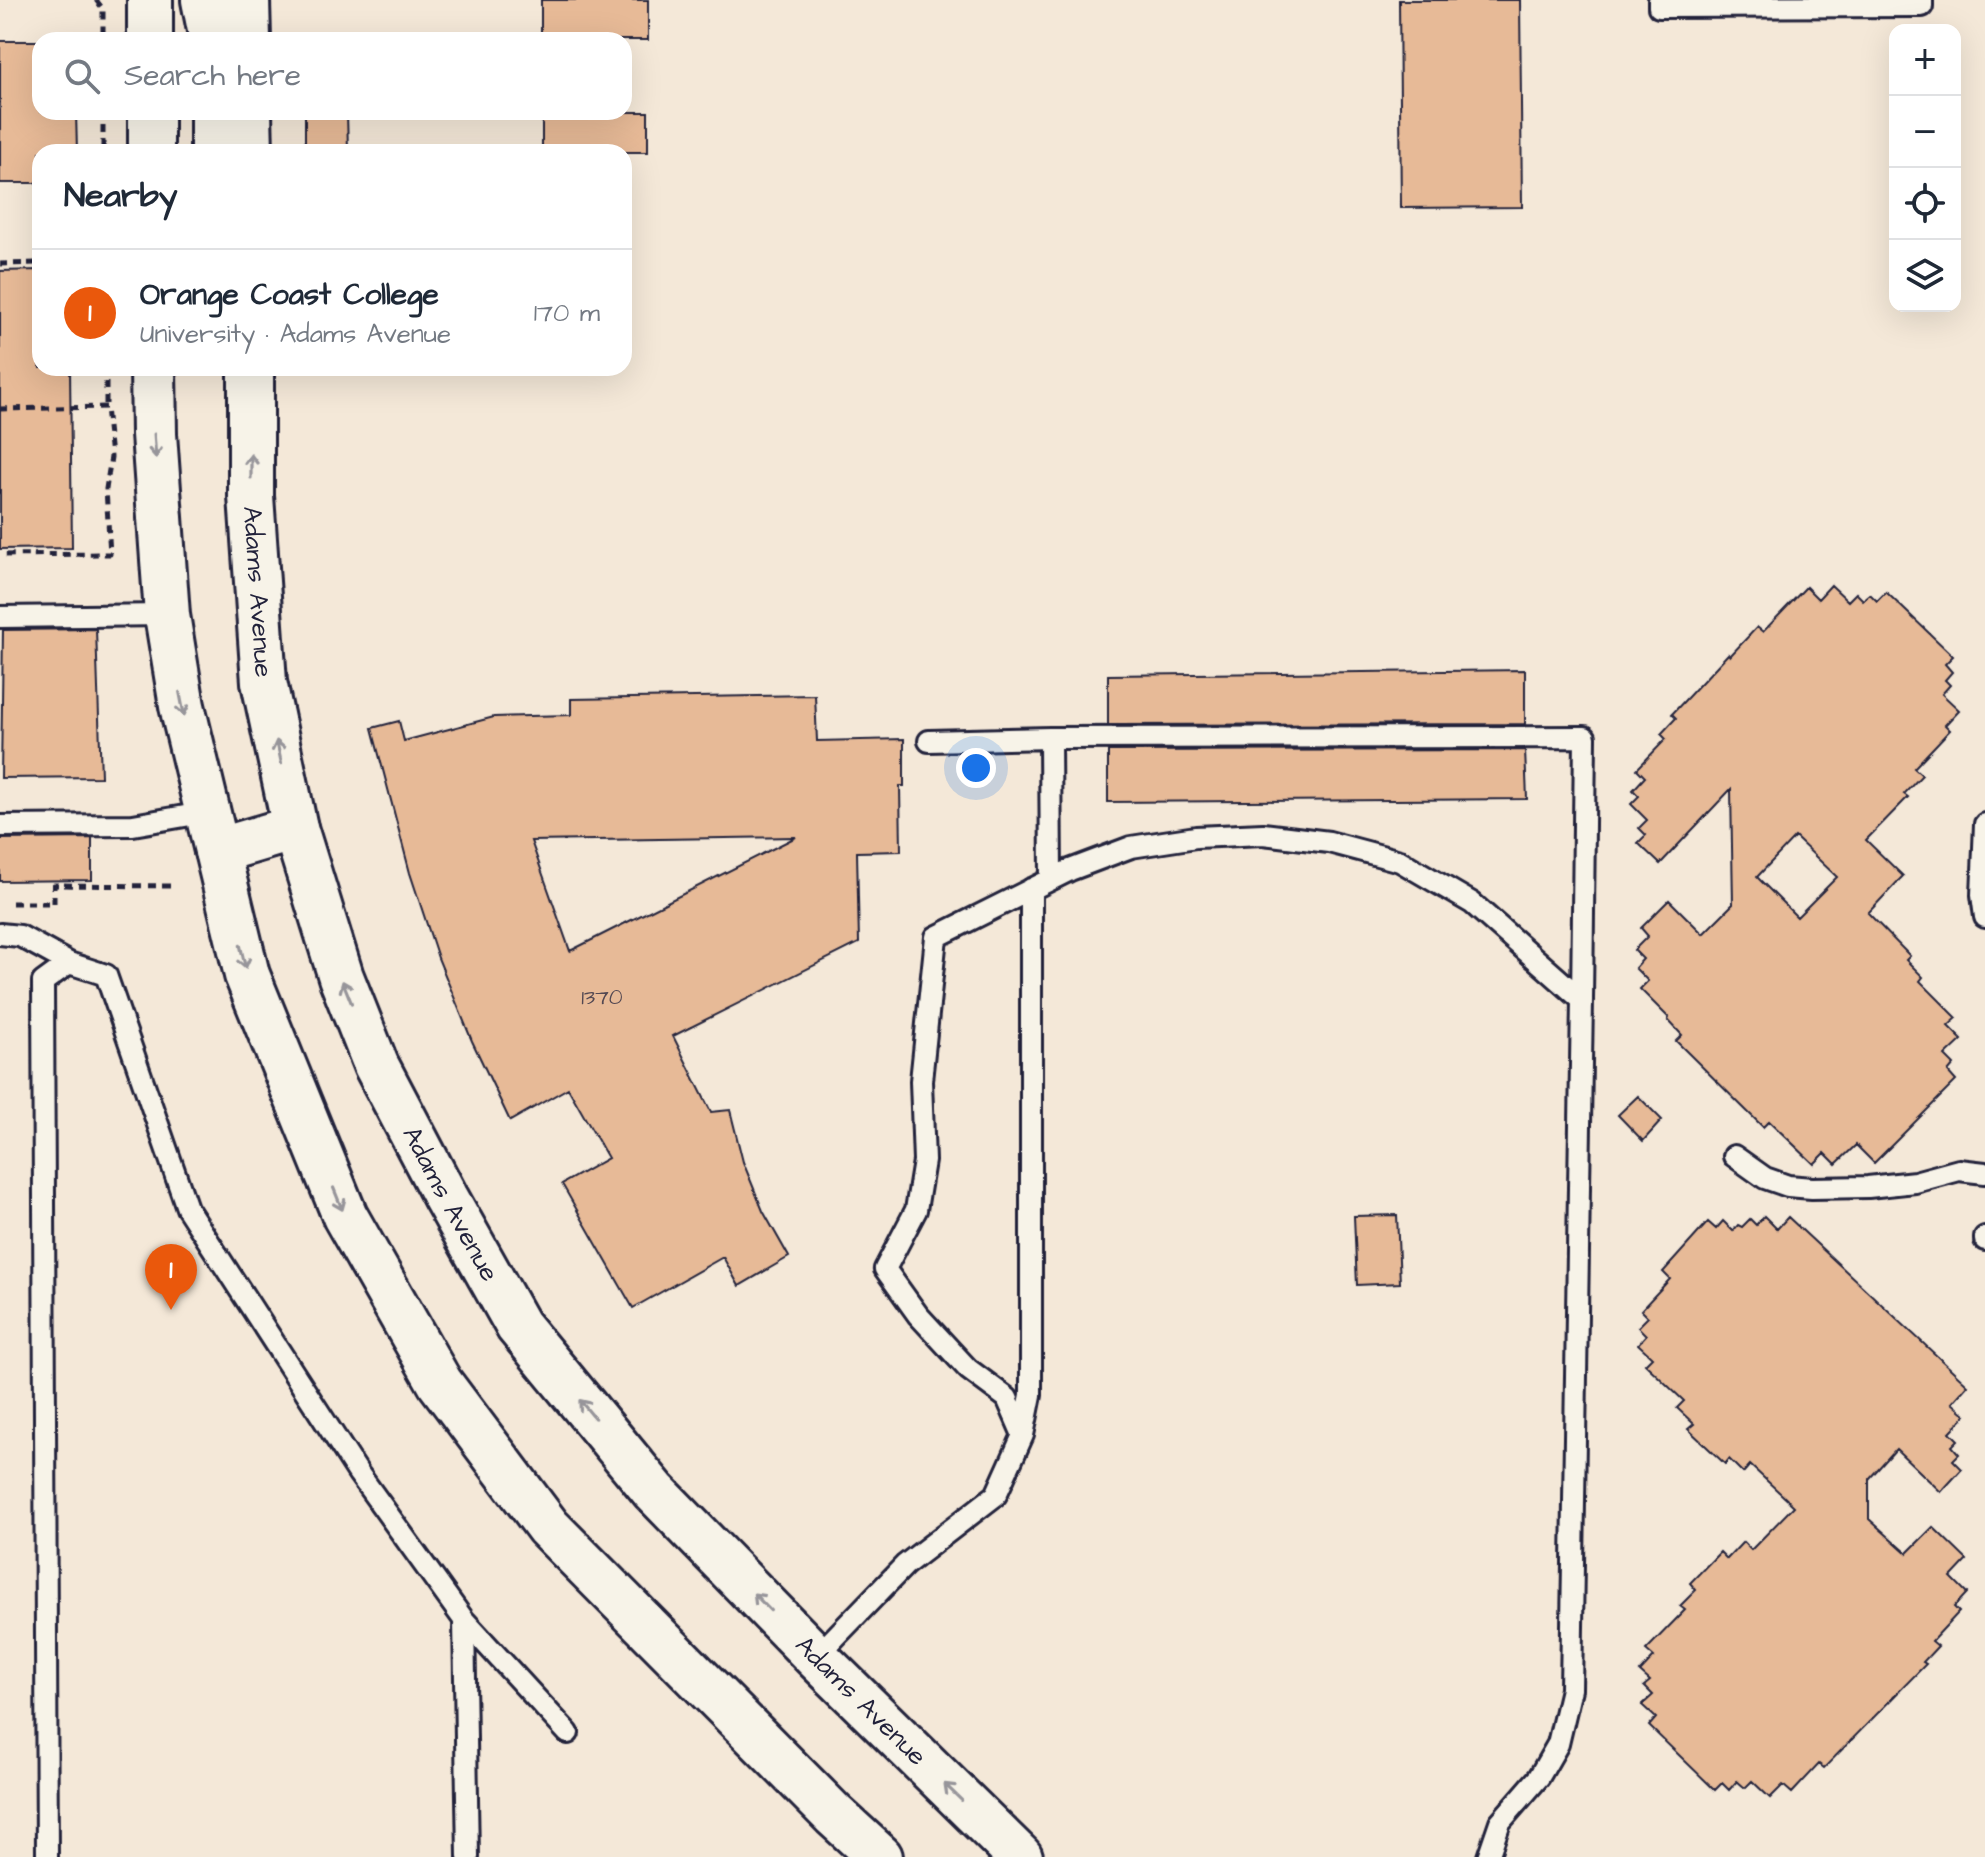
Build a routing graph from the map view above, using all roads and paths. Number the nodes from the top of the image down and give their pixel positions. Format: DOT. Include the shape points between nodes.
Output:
graph roads {
  1 [pos="96,0"];
  2 [pos="150,0"];
  3 [pos="204,0"];
  4 [pos="247,0"];
  5 [pos="1659,0"];
  6 [pos="1922,0"];
  7 [pos="103,32"];
  8 [pos="150,32"];
  9 [pos="210,32"];
  10 [pos="248,32"];
  11 [pos="103,120"];
  12 [pos="151,120"];
  13 [pos="213,120"];
  14 [pos="249,120"];
  15 [pos="103,144"];
  16 [pos="151,144"];
  17 [pos="213,144"];
  18 [pos="250,144"];
  19 [pos="0,264"];
  20 [pos="32,264"];
  21 [pos="106,376"];
  22 [pos="153,376"];
  23 [pos="251,376"];
  24 [pos="106,407"];
  25 [pos="0,409"];
  26 [pos="0,555"];
  27 [pos="167,615"];
  28 [pos="0,617"];
  29 [pos="1050,738"];
  30 [pos="929,741"];
  31 [pos="1985,824"];
  32 [pos="0,826"];
  33 [pos="295,828"];
  34 [pos="213,832"];
  35 [pos="1051,879"];
  36 [pos="172,886"];
  37 [pos="1031,889"];
  38 [pos="0,904"];
  39 [pos="1985,917"];
  40 [pos="0,934"];
  41 [pos="69,963"];
  42 [pos="1582,1000"];
  43 [pos="1734,1156"];
  44 [pos="1985,1173"];
  45 [pos="1023,1435"];
  46 [pos="464,1620"];
  47 [pos="816,1657"];
  48 [pos="568,1733"];
  49 [pos="834,1815"];
  50 [pos="47,1857"];
  51 [pos="468,1857"];
  52 [pos="857,1857"];
  53 [pos="880,1857"];
  54 [pos="1020,1857"];
  55 [pos="1488,1857"];
  1 -- 7 [label="path" via="103,9"];
  2 -- 8 [label="main road"];
  3 -- 9 [label="main road"];
  4 -- 10 [label="main road"];
  5 -- 6 [label="lane" via="1659,7 1674,7 1922,6"];
  11 -- 15 [label="path"];
  12 -- 16 [label="main road"];
  13 -- 17 [label="main road"];
  14 -- 18 [label="main road"];
  19 -- 20 [label="path"];
  21 -- 24 [label="path"];
  22 -- 27 [label="main road, one-way"];
  33 -- 23 [label="main road, Adams Avenue, one-way" via="264,682 251,496"];
  24 -- 25 [label="path"];
  24 -- 26 [label="path" via="110,554"];
  27 -- 28 [label="lane"];
  27 -- 34 [label="main road, one-way" via="182,706"];
  29 -- 30 [label="lane"];
  29 -- 35 [label="lane"];
  29 -- 42 [label="lane" via="1585,737"];
  31 -- 39 [label="lane"];
  32 -- 34 [label="lane" via="133,825"];
  33 -- 34 [label="main road"];
  47 -- 33 [label="main road, Adams Avenue, one-way" via="654,1491 518,1326 376,1065 341,977"];
  34 -- 49 [label="main road, one-way" via="247,975 345,1216 440,1383 548,1527"];
  35 -- 37 [label="lane"];
  35 -- 42 [label="lane" via="1131,847 1196,837 1263,834 1329,842 1400,861 1472,903"];
  36 -- 38 [label="path" via="54,885 54,903"];
  37 -- 45 [label="lane" via="1031,1395"];
  37 -- 45 [label="lane" via="936,937 921,1081 924,1161 916,1210 885,1269 968,1369 1007,1398"];
  40 -- 41 [label="lane" via="20,936"];
  41 -- 46 [label="lane" via="106,975 187,1208 359,1474"];
  41 -- 50 [label="lane" via="43,982"];
  42 -- 55 [label="lane" via="1571,1689 1558,1744 1539,1777 1500,1822"];
  43 -- 44 [label="lane" via="1765,1178 1812,1188 1915,1182 1959,1170"];
  45 -- 47 [label="lane" via="996,1495 905,1565"];
  46 -- 48 [label="lane"];
  46 -- 51 [label="lane"];
  54 -- 47 [label="main road, Adams Avenue, one-way"];
  49 -- 52 [label="main road"];
  49 -- 53 [label="main road"];
}
